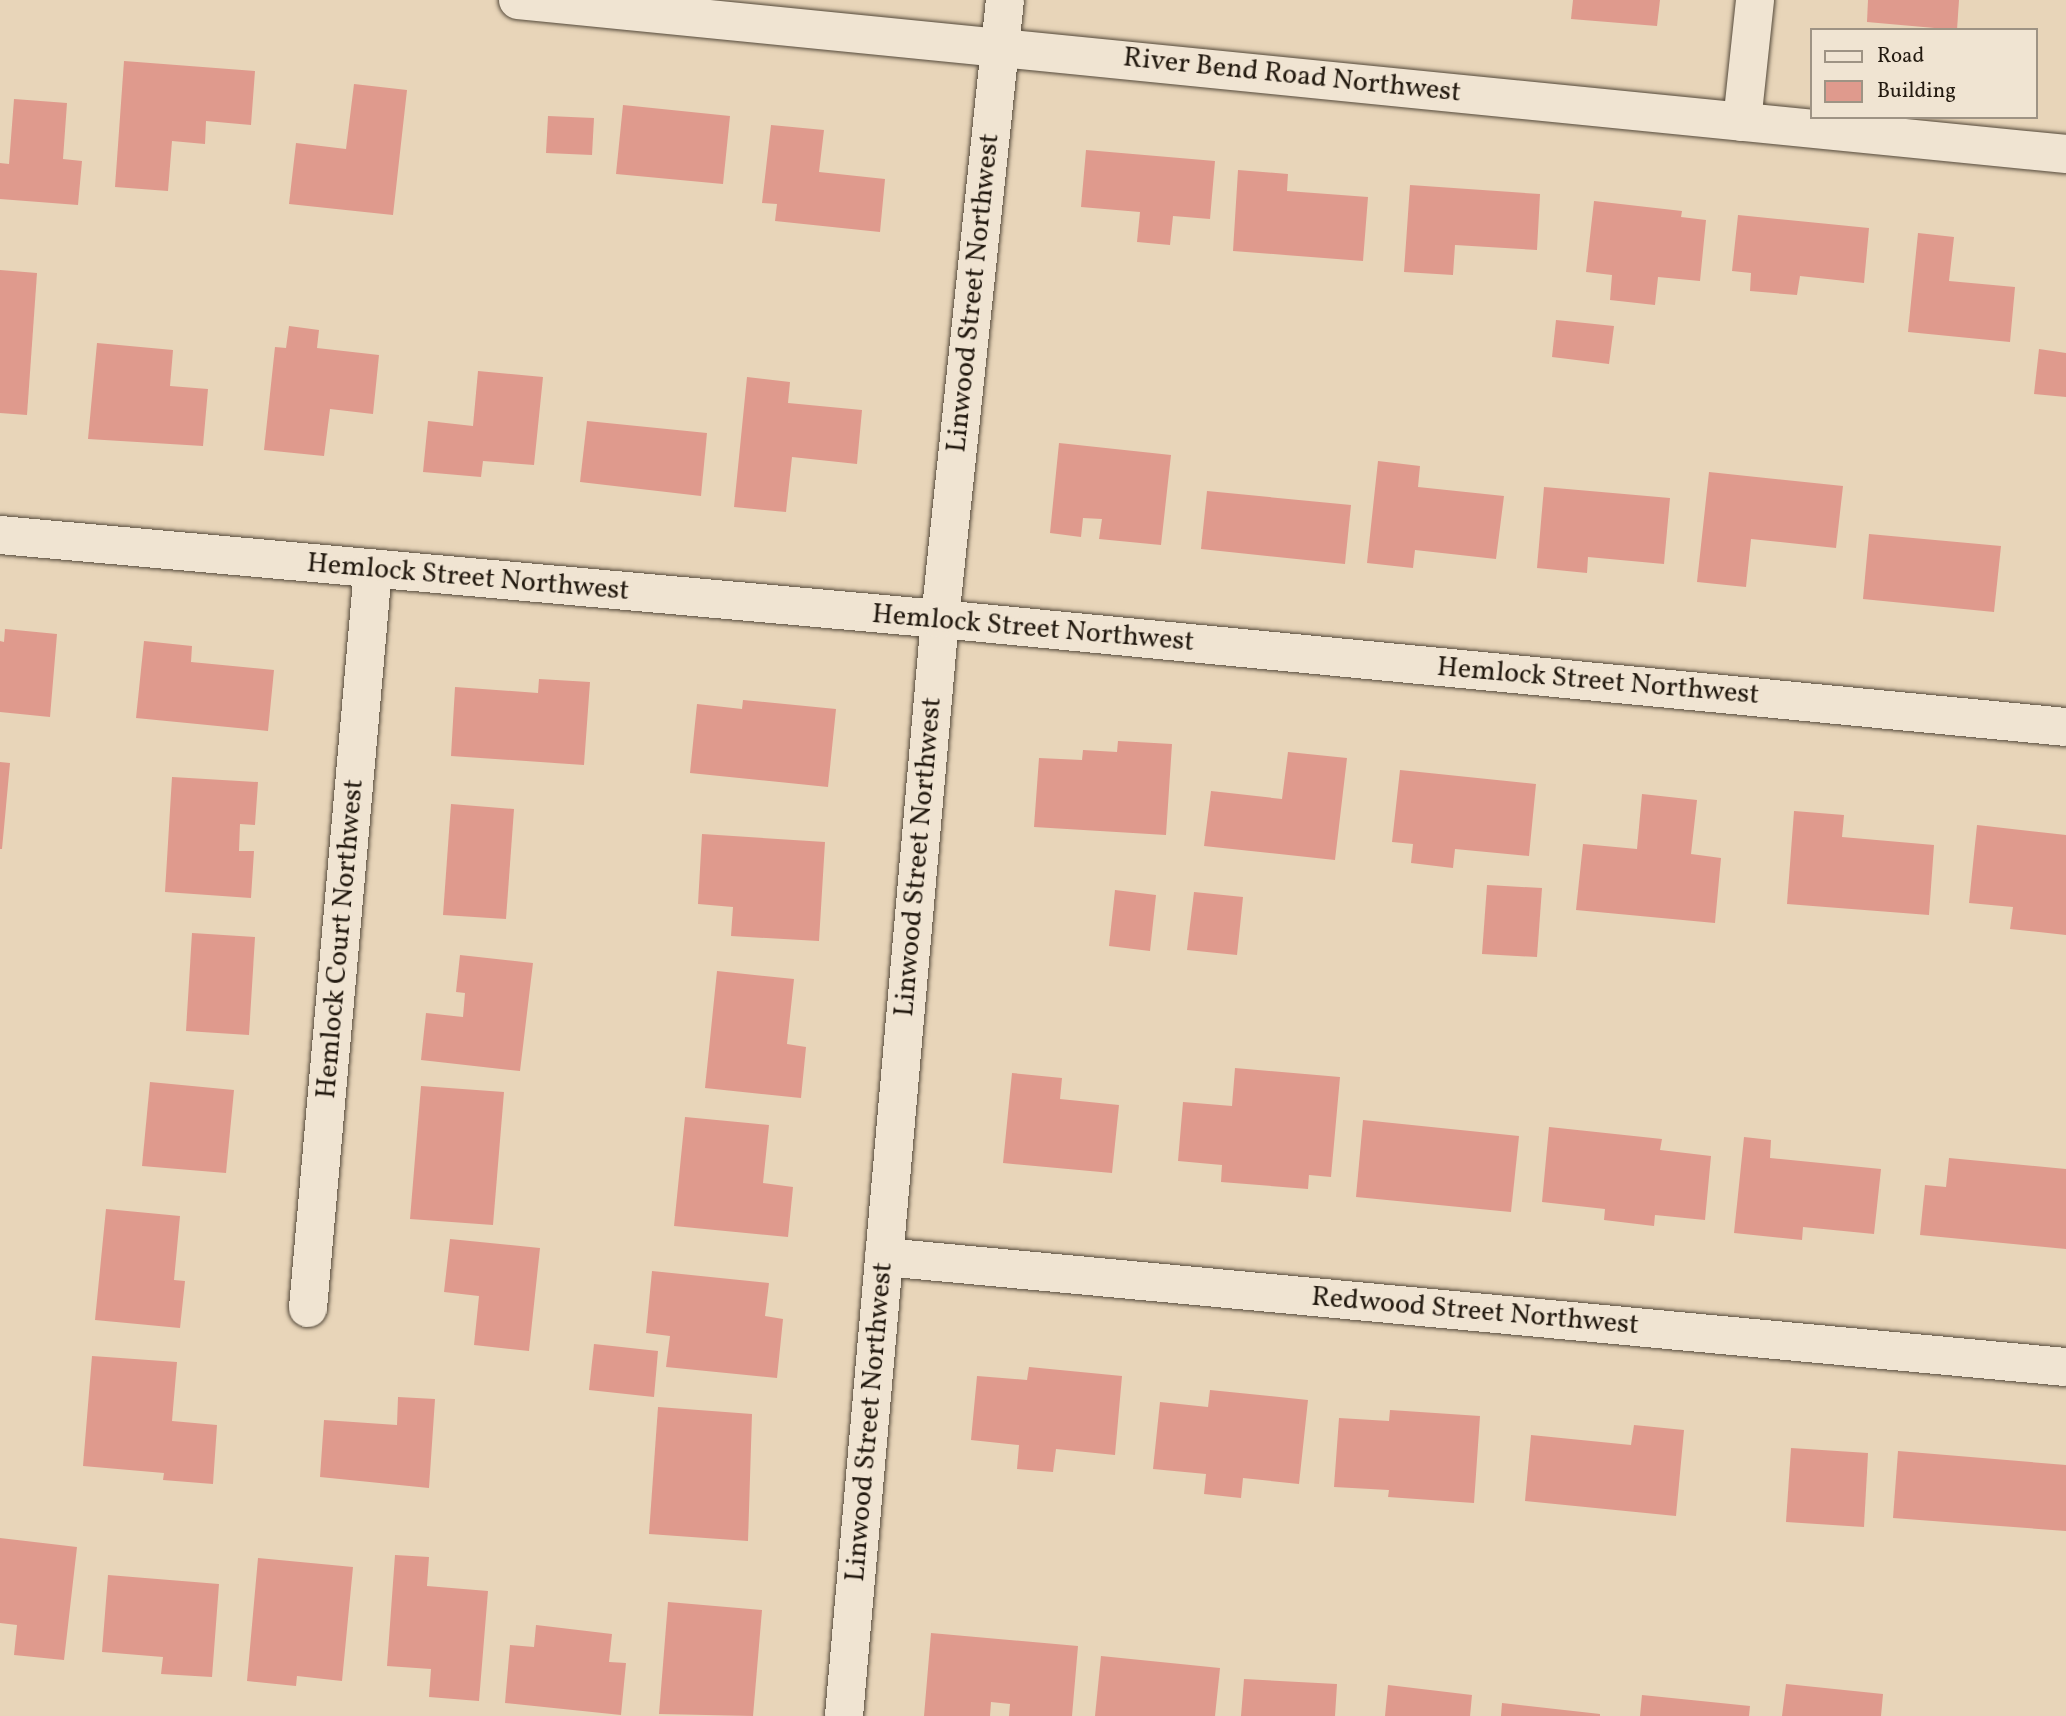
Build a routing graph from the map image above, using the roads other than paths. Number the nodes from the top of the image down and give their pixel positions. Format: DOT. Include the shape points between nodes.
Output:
graph roads {
  1 [pos="518,0"];
  2 [pos="1004,0"];
  3 [pos="1755,0"];
  4 [pos="1000,47"];
  5 [pos="1742,122"];
  6 [pos="2066,154"];
  7 [pos="0,535"];
  8 [pos="373,570"];
  9 [pos="940,619"];
  10 [pos="2066,727"];
  11 [pos="884,1257"];
  12 [pos="308,1308"];
  13 [pos="2066,1367"];
  14 [pos="844,1716"];
  1 -- 4 [label="street, River Bend Road Northwest"];
  2 -- 4 [label="street, Linwood Street Northwest"];
  3 -- 5 [label="street"];
  4 -- 5 [label="street, River Bend Road Northwest"];
  4 -- 9 [label="street, Linwood Street Northwest"];
  5 -- 6 [label="street, River Bend Road Northwest"];
  7 -- 8 [label="street, Hemlock Street Northwest"];
  8 -- 9 [label="street, Hemlock Street Northwest"];
  8 -- 12 [label="street, Hemlock Court Northwest"];
  9 -- 10 [label="street, Hemlock Street Northwest"];
  9 -- 11 [label="street, Linwood Street Northwest"];
  11 -- 13 [label="street, Redwood Street Northwest"];
  11 -- 14 [label="street, Linwood Street Northwest"];
}
